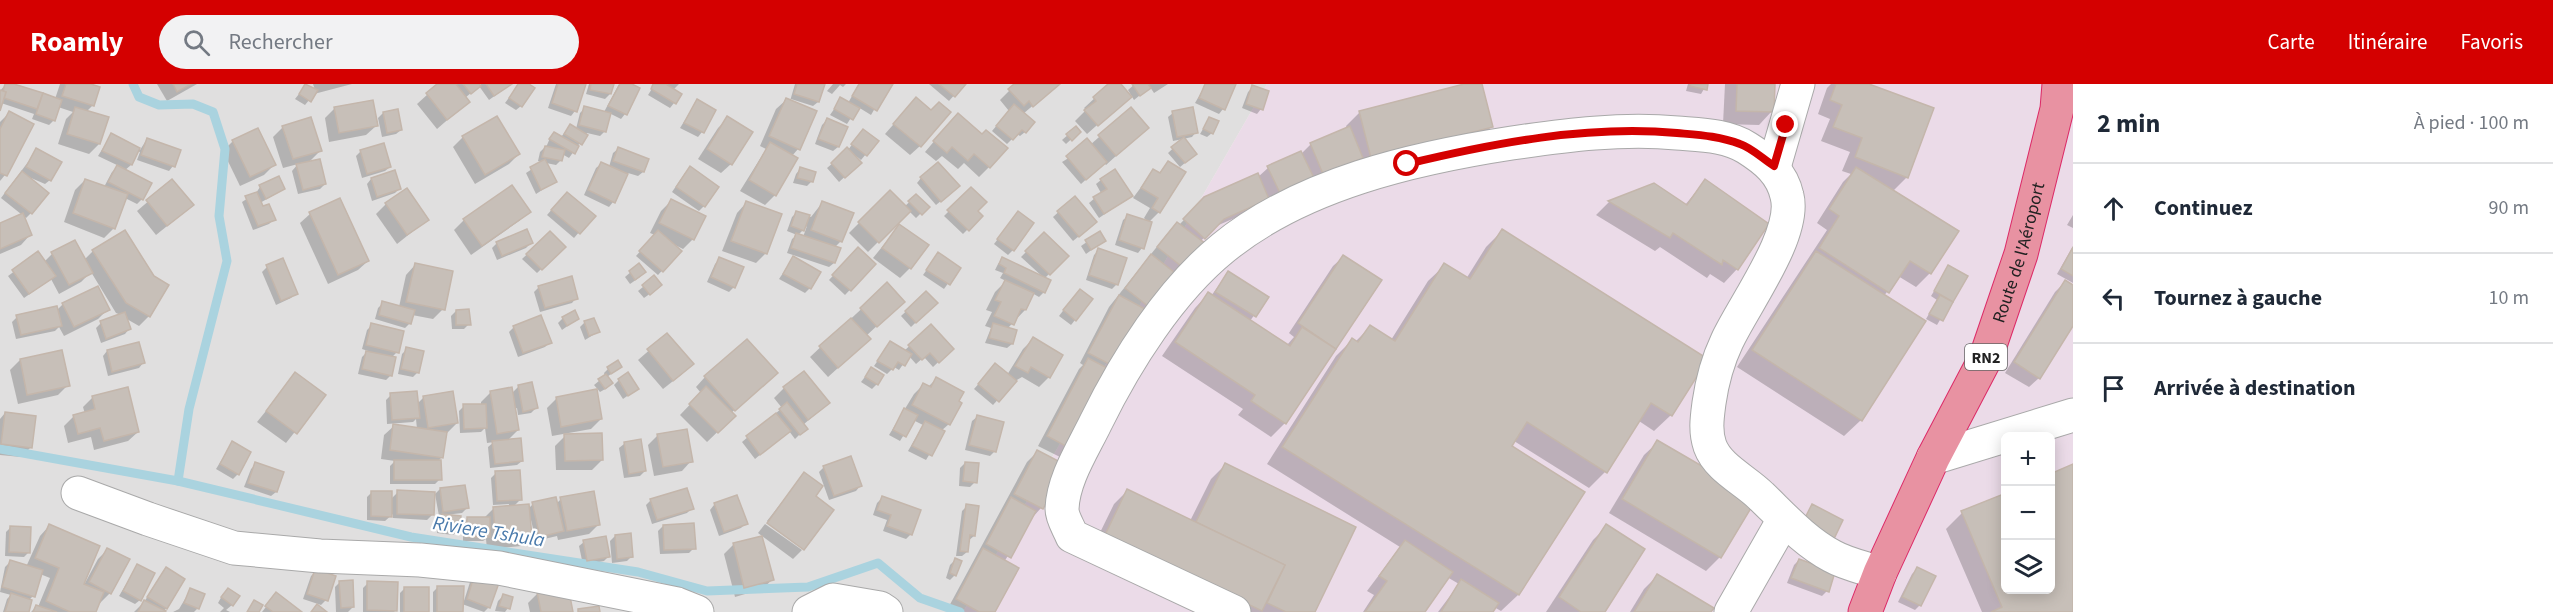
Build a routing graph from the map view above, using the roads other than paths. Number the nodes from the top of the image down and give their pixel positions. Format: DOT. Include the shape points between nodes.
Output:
graph roads {
  1 [pos="1798,84"];
  2 [pos="2059,84"];
  3 [pos="1774,166"];
  4 [pos="2073,415"];
  5 [pos="1934,458"];
  6 [pos="78,493"];
  7 [pos="1784,521"];
  8 [pos="1880,573"];
  9 [pos="697,612"];
  10 [pos="809,612"];
  11 [pos="886,612"];
  12 [pos="1234,612"];
  13 [pos="1731,612"];
  14 [pos="1865,612"];
  1 -- 3 [label="street"];
  2 -- 5 [label="highway, Route de l'Aéroport / RN2" via="2057,109 2021,254 1986,357"];
  3 -- 7 [label="street" via="1788,198 1786,226 1726,342 1712,383 1706,426 1711,449"];
  3 -- 12 [label="street" via="1743,145 1719,137 1644,130 1559,136 1463,151 1329,188 1269,217 1222,248 1176,295 1133,356 1069,479 1062,512 1072,536"];
  4 -- 5 [label="street"];
  5 -- 8 [label="highway, Route de l'Aéroport / RN2"];
  6 -- 9 [label="street" via="234,548 499,568 677,603"];
  7 -- 8 [label="street" via="1833,557"];
  7 -- 13 [label="street"];
  8 -- 14 [label="highway, Route de l'Aéroport / RN2"];
  10 -- 11 [label="street" via="833,600"];
}
